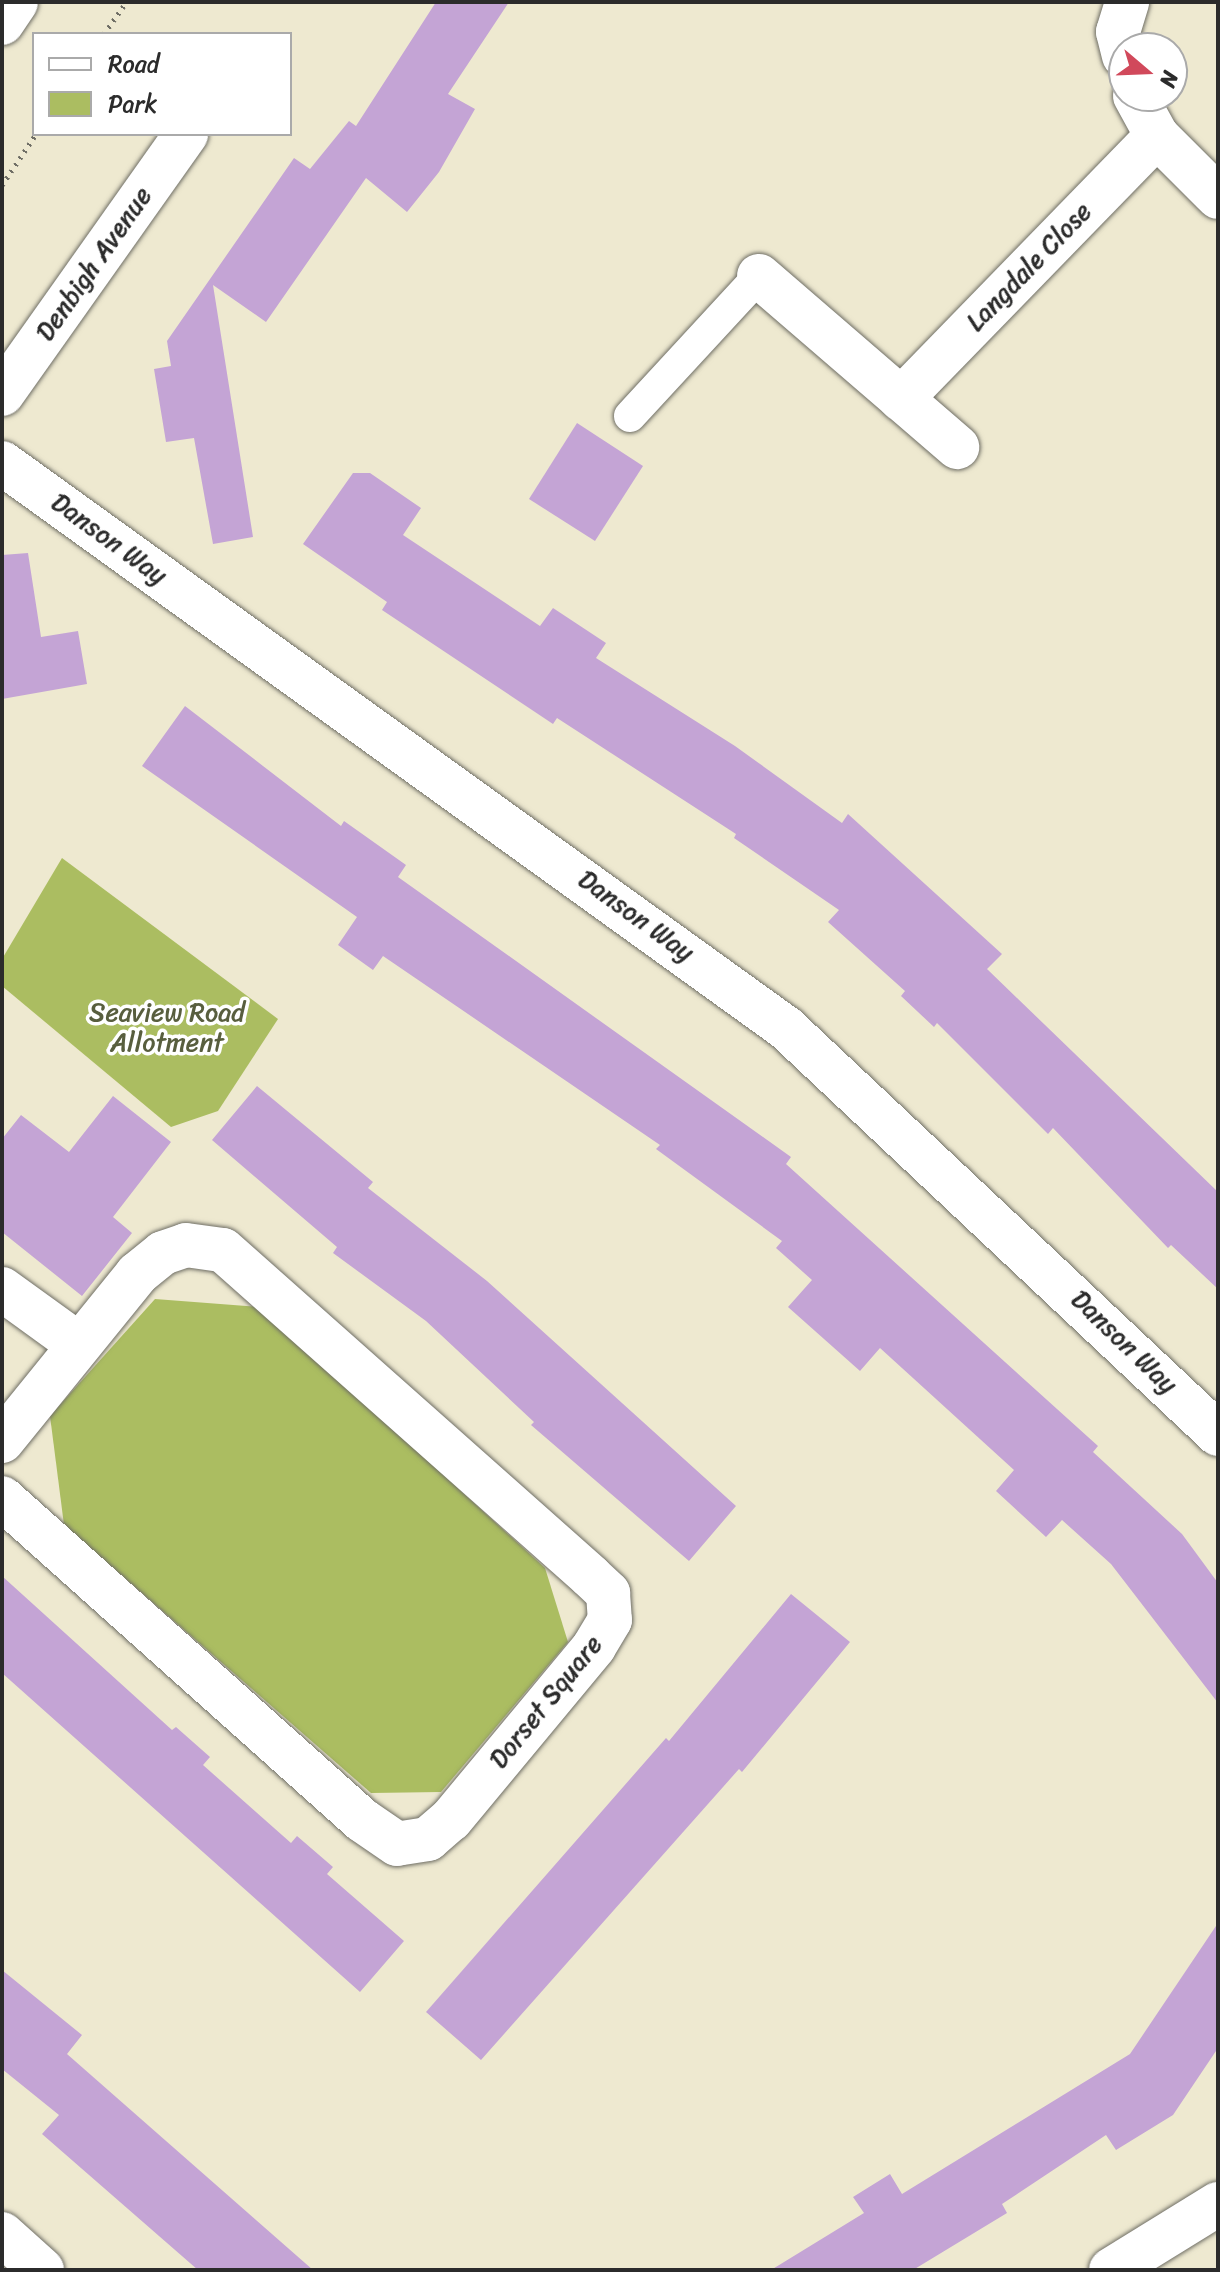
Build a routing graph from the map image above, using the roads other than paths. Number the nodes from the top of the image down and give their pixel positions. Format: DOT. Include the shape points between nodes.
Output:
graph roads {
  1 [pos="16,2"];
  2 [pos="1127,2"];
  3 [pos="2,23"];
  4 [pos="1118,32"];
  5 [pos="1144,112"];
  6 [pos="185,136"];
  7 [pos="1157,136"];
  8 [pos="1218,197"];
  9 [pos="759,276"];
  10 [pos="2,394"];
  11 [pos="901,399"];
  12 [pos="630,416"];
  13 [pos="957,447"];
  14 [pos="2,463"];
  15 [pos="2,1289"];
  16 [pos="78,1344"];
  17 [pos="1218,1434"];
  18 [pos="2,1441"];
  19 [pos="2,1498"];
  20 [pos="1218,2204"];
  21 [pos="2,2234"];
  22 [pos="42,2270"];
  23 [pos="1111,2270"];
  1 -- 3 [label="street"];
  2 -- 4 [label="street"];
  5 -- 7 [label="street"];
  6 -- 10 [label="street, Denbigh Avenue"];
  7 -- 8 [label="street"];
  7 -- 11 [label="street, Langdale Close"];
  9 -- 11 [label="street"];
  9 -- 12 [label="lane"];
  11 -- 13 [label="street"];
  14 -- 17 [label="street, Danson Way" via="786,1028"];
  15 -- 16 [label="street"];
  16 -- 18 [label="street, Dorset Square"];
  16 -- 19 [label="street, Dorset Square" via="137,1274 163,1253 186,1245 223,1250 608,1593 610,1620 594,1647 451,1819 428,1839 397,1844 362,1820"];
  20 -- 23 [label="street"];
  21 -- 22 [label="street"];
}
